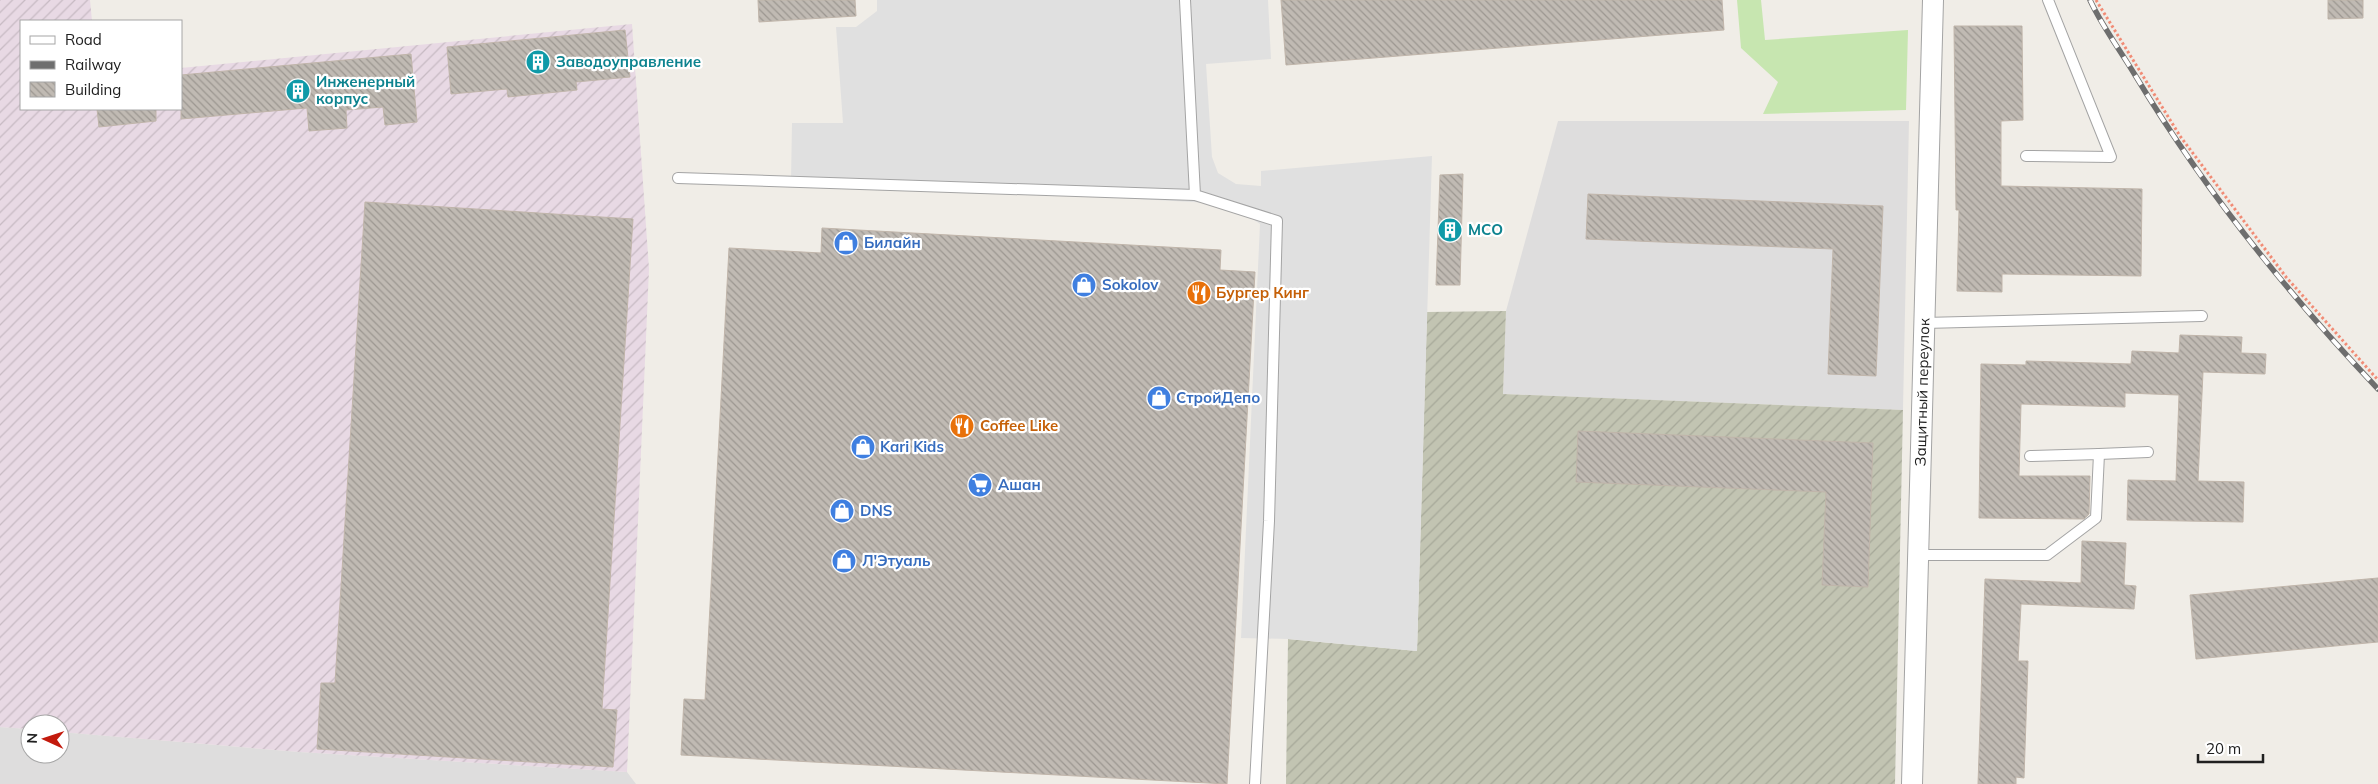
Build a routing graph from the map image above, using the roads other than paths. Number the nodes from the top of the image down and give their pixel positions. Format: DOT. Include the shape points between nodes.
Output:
graph roads {
  1 [pos="1185,0"];
  2 [pos="1933,0"];
  3 [pos="2048,0"];
  4 [pos="2026,156"];
  5 [pos="678,178"];
  6 [pos="1195,195"];
  7 [pos="2202,316"];
  8 [pos="1924,323"];
  9 [pos="2148,452"];
  10 [pos="2099,454"];
  11 [pos="2030,456"];
  12 [pos="1918,555"];
  13 [pos="1255,784"];
  14 [pos="1912,784"];
  1 -- 6 [label="lane"];
  2 -- 8 [label="street, Защитный переулок"];
  3 -- 4 [label="lane" via="2111,157"];
  5 -- 6 [label="lane"];
  6 -- 13 [label="lane" via="1277,220 1269,522"];
  7 -- 8 [label="lane"];
  8 -- 12 [label="street, Защитный переулок"];
  9 -- 10 [label="lane"];
  10 -- 11 [label="lane"];
  10 -- 12 [label="lane" via="2096,518 2047,555"];
  12 -- 14 [label="street, Защитный переулок"];
}
